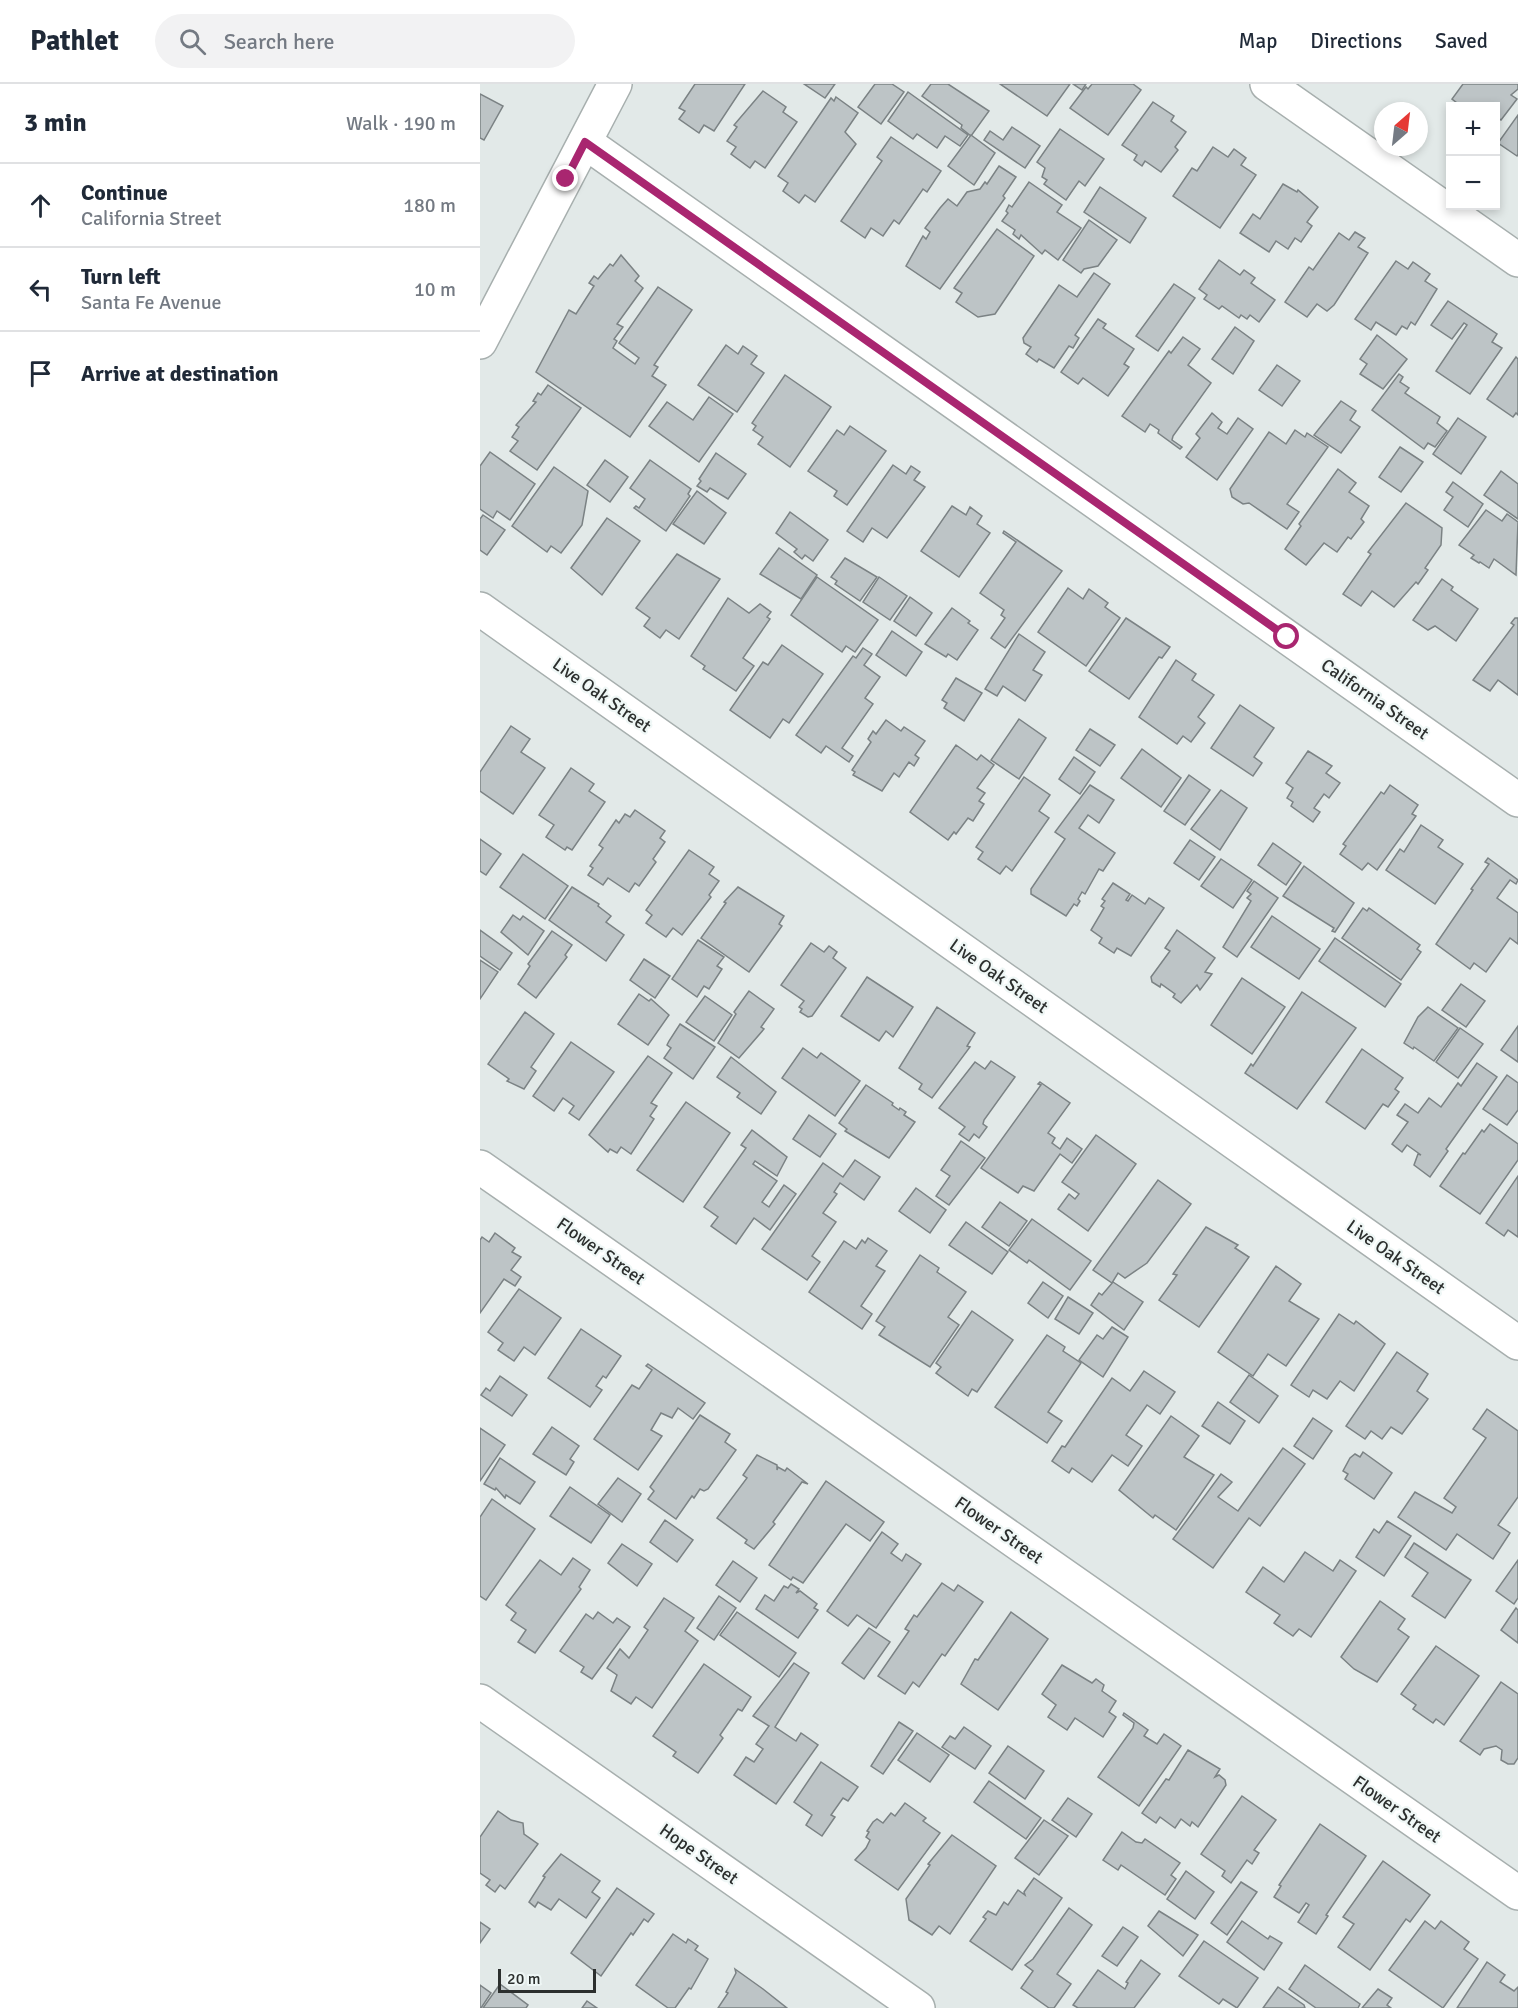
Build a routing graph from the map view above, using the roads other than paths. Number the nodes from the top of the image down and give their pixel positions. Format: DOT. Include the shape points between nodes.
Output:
graph roads {
  1 [pos="615,84"];
  2 [pos="1280,87"];
  3 [pos="585,142"];
  4 [pos="1518,260"];
  5 [pos="488,308"];
  6 [pos="480,342"];
  7 [pos="480,609"];
  8 [pos="1518,800"];
  9 [pos="480,1167"];
  10 [pos="1518,1343"];
  11 [pos="480,1701"];
  12 [pos="1518,1893"];
  13 [pos="918,2008"];
  1 -- 3 [label="street"];
  2 -- 4 [label="street"];
  3 -- 5 [label="street"];
  3 -- 8 [label="street, California Street"];
  5 -- 6 [label="street"];
  7 -- 10 [label="street, Live Oak Street"];
  9 -- 12 [label="street, Flower Street"];
  11 -- 13 [label="street, Hope Street"];
}
